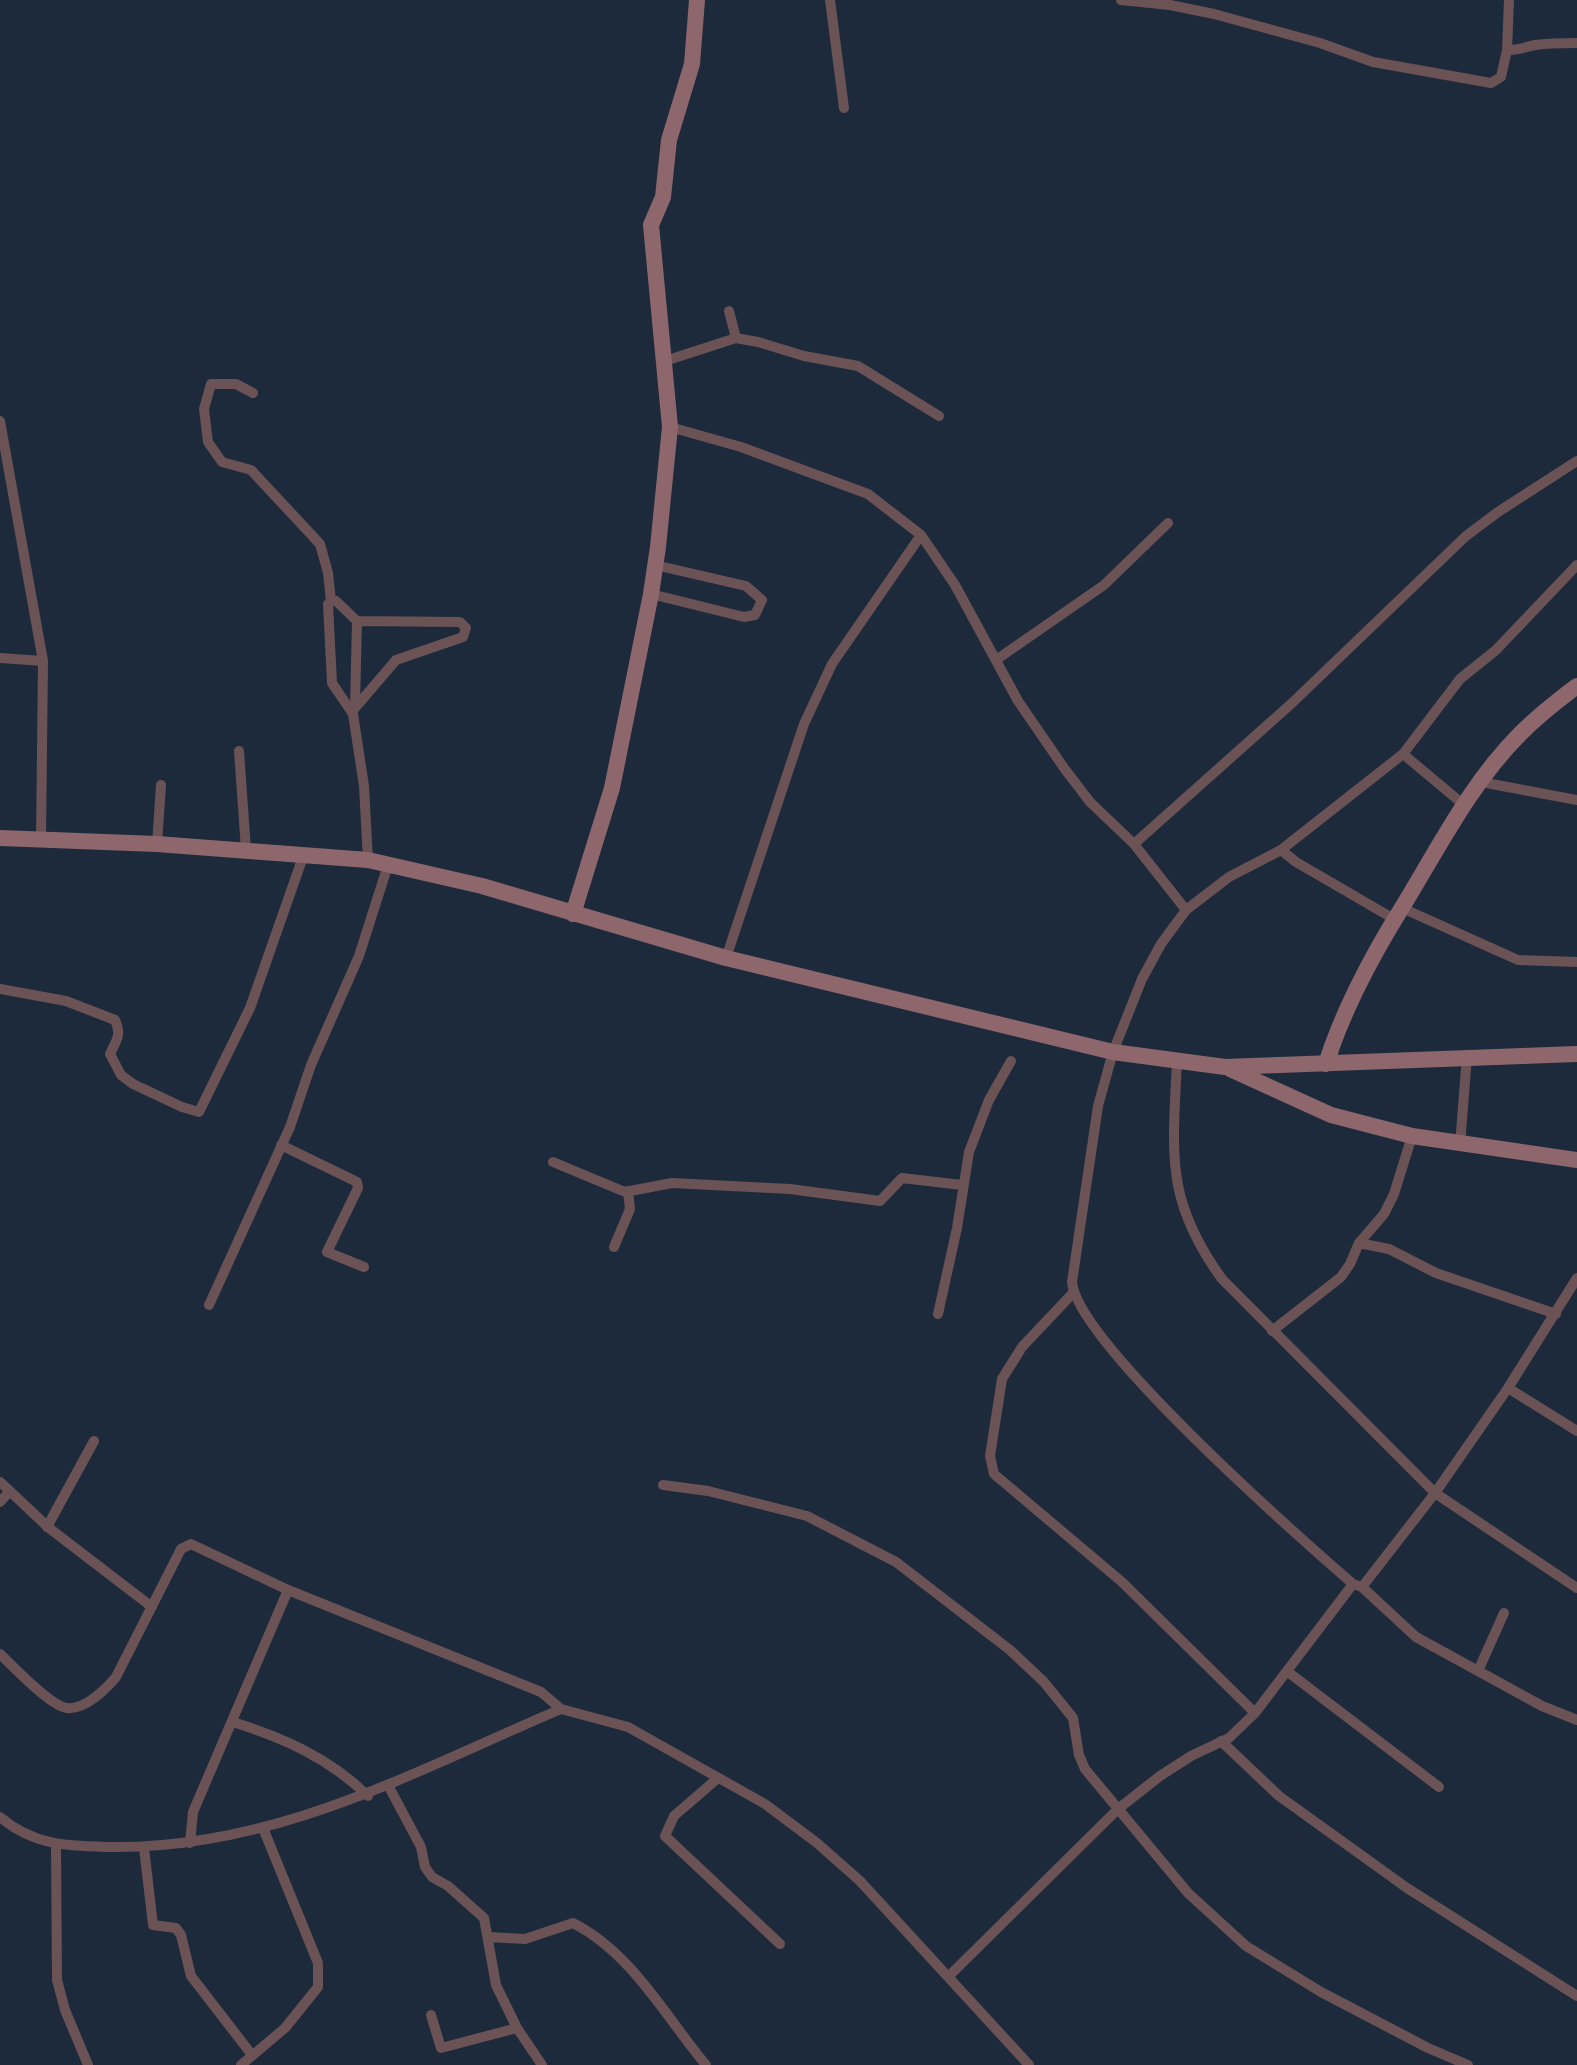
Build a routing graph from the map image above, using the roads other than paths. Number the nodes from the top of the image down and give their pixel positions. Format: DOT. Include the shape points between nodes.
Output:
graph roads {
  1 [pos="697,0"];
  2 [pos="830,0"];
  3 [pos="1121,0"];
  4 [pos="1509,0"];
  5 [pos="1171,2"];
  6 [pos="1577,43"];
  7 [pos="1507,50"];
  8 [pos="844,108"];
  9 [pos="729,311"];
  10 [pos="736,338"];
  11 [pos="665,361"];
  12 [pos="253,393"];
  13 [pos="939,416"];
  14 [pos="1,426"];
  15 [pos="670,427"];
  16 [pos="1577,461"];
  17 [pos="1168,523"];
  18 [pos="921,535"];
  19 [pos="655,565"];
  20 [pos="1577,565"];
  21 [pos="651,594"];
  22 [pos="331,601"];
  23 [pos="357,621"];
  24 [pos="0,658"];
  25 [pos="996,660"];
  26 [pos="43,661"];
  27 [pos="1577,686"];
  28 [pos="354,710"];
  29 [pos="240,751"];
  30 [pos="1403,754"];
  31 [pos="1481,782"];
  32 [pos="161,785"];
  33 [pos="1577,800"];
  34 [pos="1464,805"];
  35 [pos="0,838"];
  36 [pos="41,839"];
  37 [pos="157,844"];
  38 [pos="1134,844"];
  39 [pos="1281,849"];
  40 [pos="246,850"];
  41 [pos="304,854"];
  42 [pos="368,860"];
  43 [pos="388,865"];
  44 [pos="1186,910"];
  45 [pos="573,914"];
  46 [pos="1398,914"];
  47 [pos="726,958"];
  48 [pos="1577,962"];
  49 [pos="0,989"];
  50 [pos="1113,1052"];
  51 [pos="1577,1054"];
  52 [pos="1467,1056"];
  53 [pos="1177,1060"];
  54 [pos="1011,1061"];
  55 [pos="1326,1064"];
  56 [pos="1225,1067"];
  57 [pos="1412,1136"];
  58 [pos="281,1145"];
  59 [pos="1460,1145"];
  60 [pos="1577,1160"];
  61 [pos="553,1162"];
  62 [pos="962,1185"];
  63 [pos="628,1191"];
  64 [pos="1359,1243"];
  65 [pos="614,1247"];
  66 [pos="363,1267"];
  67 [pos="1577,1278"];
  68 [pos="1073,1293"];
  69 [pos="209,1305"];
  70 [pos="938,1314"];
  71 [pos="1556,1314"];
  72 [pos="1272,1331"];
  73 [pos="1508,1388"];
  74 [pos="1577,1431"];
  75 [pos="94,1441"];
  76 [pos="0,1482"];
  77 [pos="663,1485"];
  78 [pos="10,1491"];
  79 [pos="1435,1493"];
  80 [pos="0,1502"];
  81 [pos="47,1527"];
  82 [pos="1357,1585"];
  83 [pos="1577,1588"];
  84 [pos="288,1590"];
  85 [pos="152,1607"];
  86 [pos="1504,1613"];
  87 [pos="0,1654"];
  88 [pos="1478,1671"];
  89 [pos="1288,1672"];
  90 [pos="561,1709"];
  91 [pos="1255,1713"];
  92 [pos="1577,1720"];
  93 [pos="233,1722"];
  94 [pos="1221,1741"];
  95 [pos="718,1779"];
  96 [pos="389,1787"];
  97 [pos="1439,1787"];
  98 [pos="368,1796"];
  99 [pos="1118,1809"];
  100 [pos="0,1817"];
  101 [pos="5,1827"];
  102 [pos="263,1828"];
  103 [pos="190,1843"];
  104 [pos="57,1846"];
  105 [pos="144,1848"];
  106 [pos="489,1937"];
  107 [pos="780,1944"];
  108 [pos="950,1975"];
  109 [pos="1577,1996"];
  110 [pos="431,2015"];
  111 [pos="517,2028"];
  112 [pos="252,2055"];
  113 [pos="88,2065"];
  114 [pos="241,2065"];
  115 [pos="542,2065"];
  116 [pos="706,2065"];
  117 [pos="1029,2065"];
  118 [pos="1468,2065"];
  1 -- 11 [label="street" via="692,64 669,140 663,197 651,230"];
  2 -- 8 [label="street"];
  3 -- 5 [label="street"];
  4 -- 7 [label="street"];
  5 -- 7 [label="street" via="1373,62 1485,82 1499,80"];
  6 -- 7 [label="street"];
  9 -- 10 [label="street"];
  10 -- 11 [label="street"];
  10 -- 13 [label="street" via="858,366"];
  11 -- 15 [label="street"];
  12 -- 22 [label="street" via="236,384 211,384 204,410 208,442 222,462 251,470 320,544"];
  14 -- 26 [label="street"];
  15 -- 18 [label="street" via="741,447 868,494"];
  15 -- 19 [label="street"];
  16 -- 38 [label="street" via="1466,536 1291,704"];
  17 -- 25 [label="street" via="1104,586"];
  18 -- 25 [label="street"];
  18 -- 47 [label="street" via="832,664 804,724"];
  19 -- 21 [label="street"];
  19 -- 21 [label="street" via="746,586 762,600 755,615 744,617"];
  20 -- 30 [label="street" via="1496,650 1460,679"];
  21 -- 45 [label="street" via="612,788"];
  22 -- 23 [label="street"];
  22 -- 28 [label="street" via="332,683"];
  23 -- 28 [label="street"];
  23 -- 28 [label="street" via="460,622 466,628 463,637 396,660"];
  24 -- 26 [label="street"];
  25 -- 38 [label="street" via="1064,768 1090,802"];
  26 -- 36 [label="street"];
  27 -- 31 [label="street" via="1557,698 1518,736"];
  28 -- 42 [label="street"];
  29 -- 40 [label="street"];
  30 -- 34 [label="street"];
  30 -- 39 [label="street"];
  31 -- 33 [label="street"];
  31 -- 34 [label="street"];
  32 -- 37 [label="street"];
  34 -- 46 [label="street"];
  35 -- 36 [label="street"];
  36 -- 37 [label="street"];
  37 -- 40 [label="street"];
  38 -- 44 [label="street"];
  39 -- 44 [label="street" via="1229,877"];
  39 -- 46 [label="street" via="1296,862"];
  40 -- 41 [label="street"];
  41 -- 42 [label="street"];
  41 -- 49 [label="street" via="250,1009 199,1112 159,1097 121,1075 110,1054 119,1040 115,1020 57,999"];
  42 -- 43 [label="street"];
  43 -- 45 [label="street" via="482,886"];
  43 -- 58 [label="street" via="359,956"];
  44 -- 50 [label="street" via="1142,979"];
  45 -- 47 [label="street"];
  46 -- 48 [label="street" via="1518,960"];
  46 -- 55 [label="street"];
  47 -- 50 [label="street"];
  50 -- 53 [label="street"];
  50 -- 68 [label="street" via="1098,1106"];
  51 -- 52 [label="street"];
  52 -- 55 [label="street"];
  52 -- 59 [label="street"];
  53 -- 56 [label="street"];
  53 -- 72 [label="street" via="1173,1164 1179,1200 1200,1249"];
  54 -- 62 [label="street" via="989,1100"];
  55 -- 56 [label="street"];
  56 -- 57 [label="street" via="1331,1115"];
  57 -- 59 [label="street"];
  57 -- 64 [label="street" via="1389,1204"];
  58 -- 66 [label="street" via="357,1182 327,1252"];
  58 -- 69 [label="street"];
  59 -- 60 [label="street"];
  61 -- 63 [label="street"];
  62 -- 63 [label="street" via="902,1178 880,1201 790,1189 672,1183"];
  62 -- 70 [label="street"];
  63 -- 65 [label="street" via="629,1209"];
  64 -- 71 [label="street" via="1389,1250 1436,1273"];
  64 -- 72 [label="street" via="1341,1276"];
  67 -- 71 [label="street"];
  68 -- 82 [label="street" via="1102,1338 1216,1462 1284,1526"];
  68 -- 91 [label="street" via="1022,1347 1002,1379 989,1456 994,1474 1122,1582"];
  71 -- 73 [label="street"];
  72 -- 79 [label="street"];
  73 -- 74 [label="street"];
  73 -- 79 [label="street"];
  75 -- 81 [label="street"];
  76 -- 78 [label="street"];
  77 -- 99 [label="street" via="708,1491 807,1516 896,1562 1044,1682 1073,1718 1085,1769"];
  78 -- 80 [label="street"];
  78 -- 81 [label="street"];
  79 -- 82 [label="street"];
  79 -- 83 [label="street"];
  81 -- 85 [label="street"];
  82 -- 88 [label="street" via="1416,1637"];
  82 -- 89 [label="street"];
  84 -- 85 [label="street" via="191,1544 186,1545"];
  84 -- 90 [label="street" via="541,1692"];
  84 -- 93 [label="street"];
  85 -- 87 [label="street" via="116,1677 104,1691 68,1709 55,1704"];
  86 -- 88 [label="street"];
  88 -- 92 [label="street"];
  89 -- 91 [label="street"];
  89 -- 97 [label="street"];
  90 -- 95 [label="street" via="628,1727"];
  90 -- 96 [label="street"];
  91 -- 94 [label="street"];
  93 -- 98 [label="street" via="301,1746"];
  93 -- 103 [label="street" via="193,1812"];
  94 -- 99 [label="street" via="1160,1776"];
  94 -- 109 [label="street" via="1279,1796 1396,1880"];
  95 -- 107 [label="street" via="674,1816 665,1836"];
  95 -- 108 [label="street" via="765,1804 817,1843"];
  96 -- 98 [label="street"];
  96 -- 106 [label="street" via="421,1847 425,1867 480,1911"];
  98 -- 102 [label="street"];
  99 -- 108 [label="street"];
  99 -- 118 [label="street" via="1188,1893 1246,1946 1321,1992"];
  100 -- 101 [label="street"];
  101 -- 104 [label="street"];
  102 -- 103 [label="street"];
  102 -- 112 [label="street" via="318,1963 318,1987 285,2028"];
  103 -- 105 [label="street"];
  104 -- 105 [label="street"];
  104 -- 113 [label="street" via="57,1980"];
  105 -- 112 [label="street" via="153,1925 176,1928 191,1976"];
  106 -- 111 [label="street" via="496,1985"];
  106 -- 116 [label="street" via="525,1939 573,1923 586,1930 639,1975"];
  108 -- 117 [label="street"];
  110 -- 111 [label="street" via="441,2048"];
  111 -- 115 [label="street"];
  112 -- 114 [label="street"];
}
